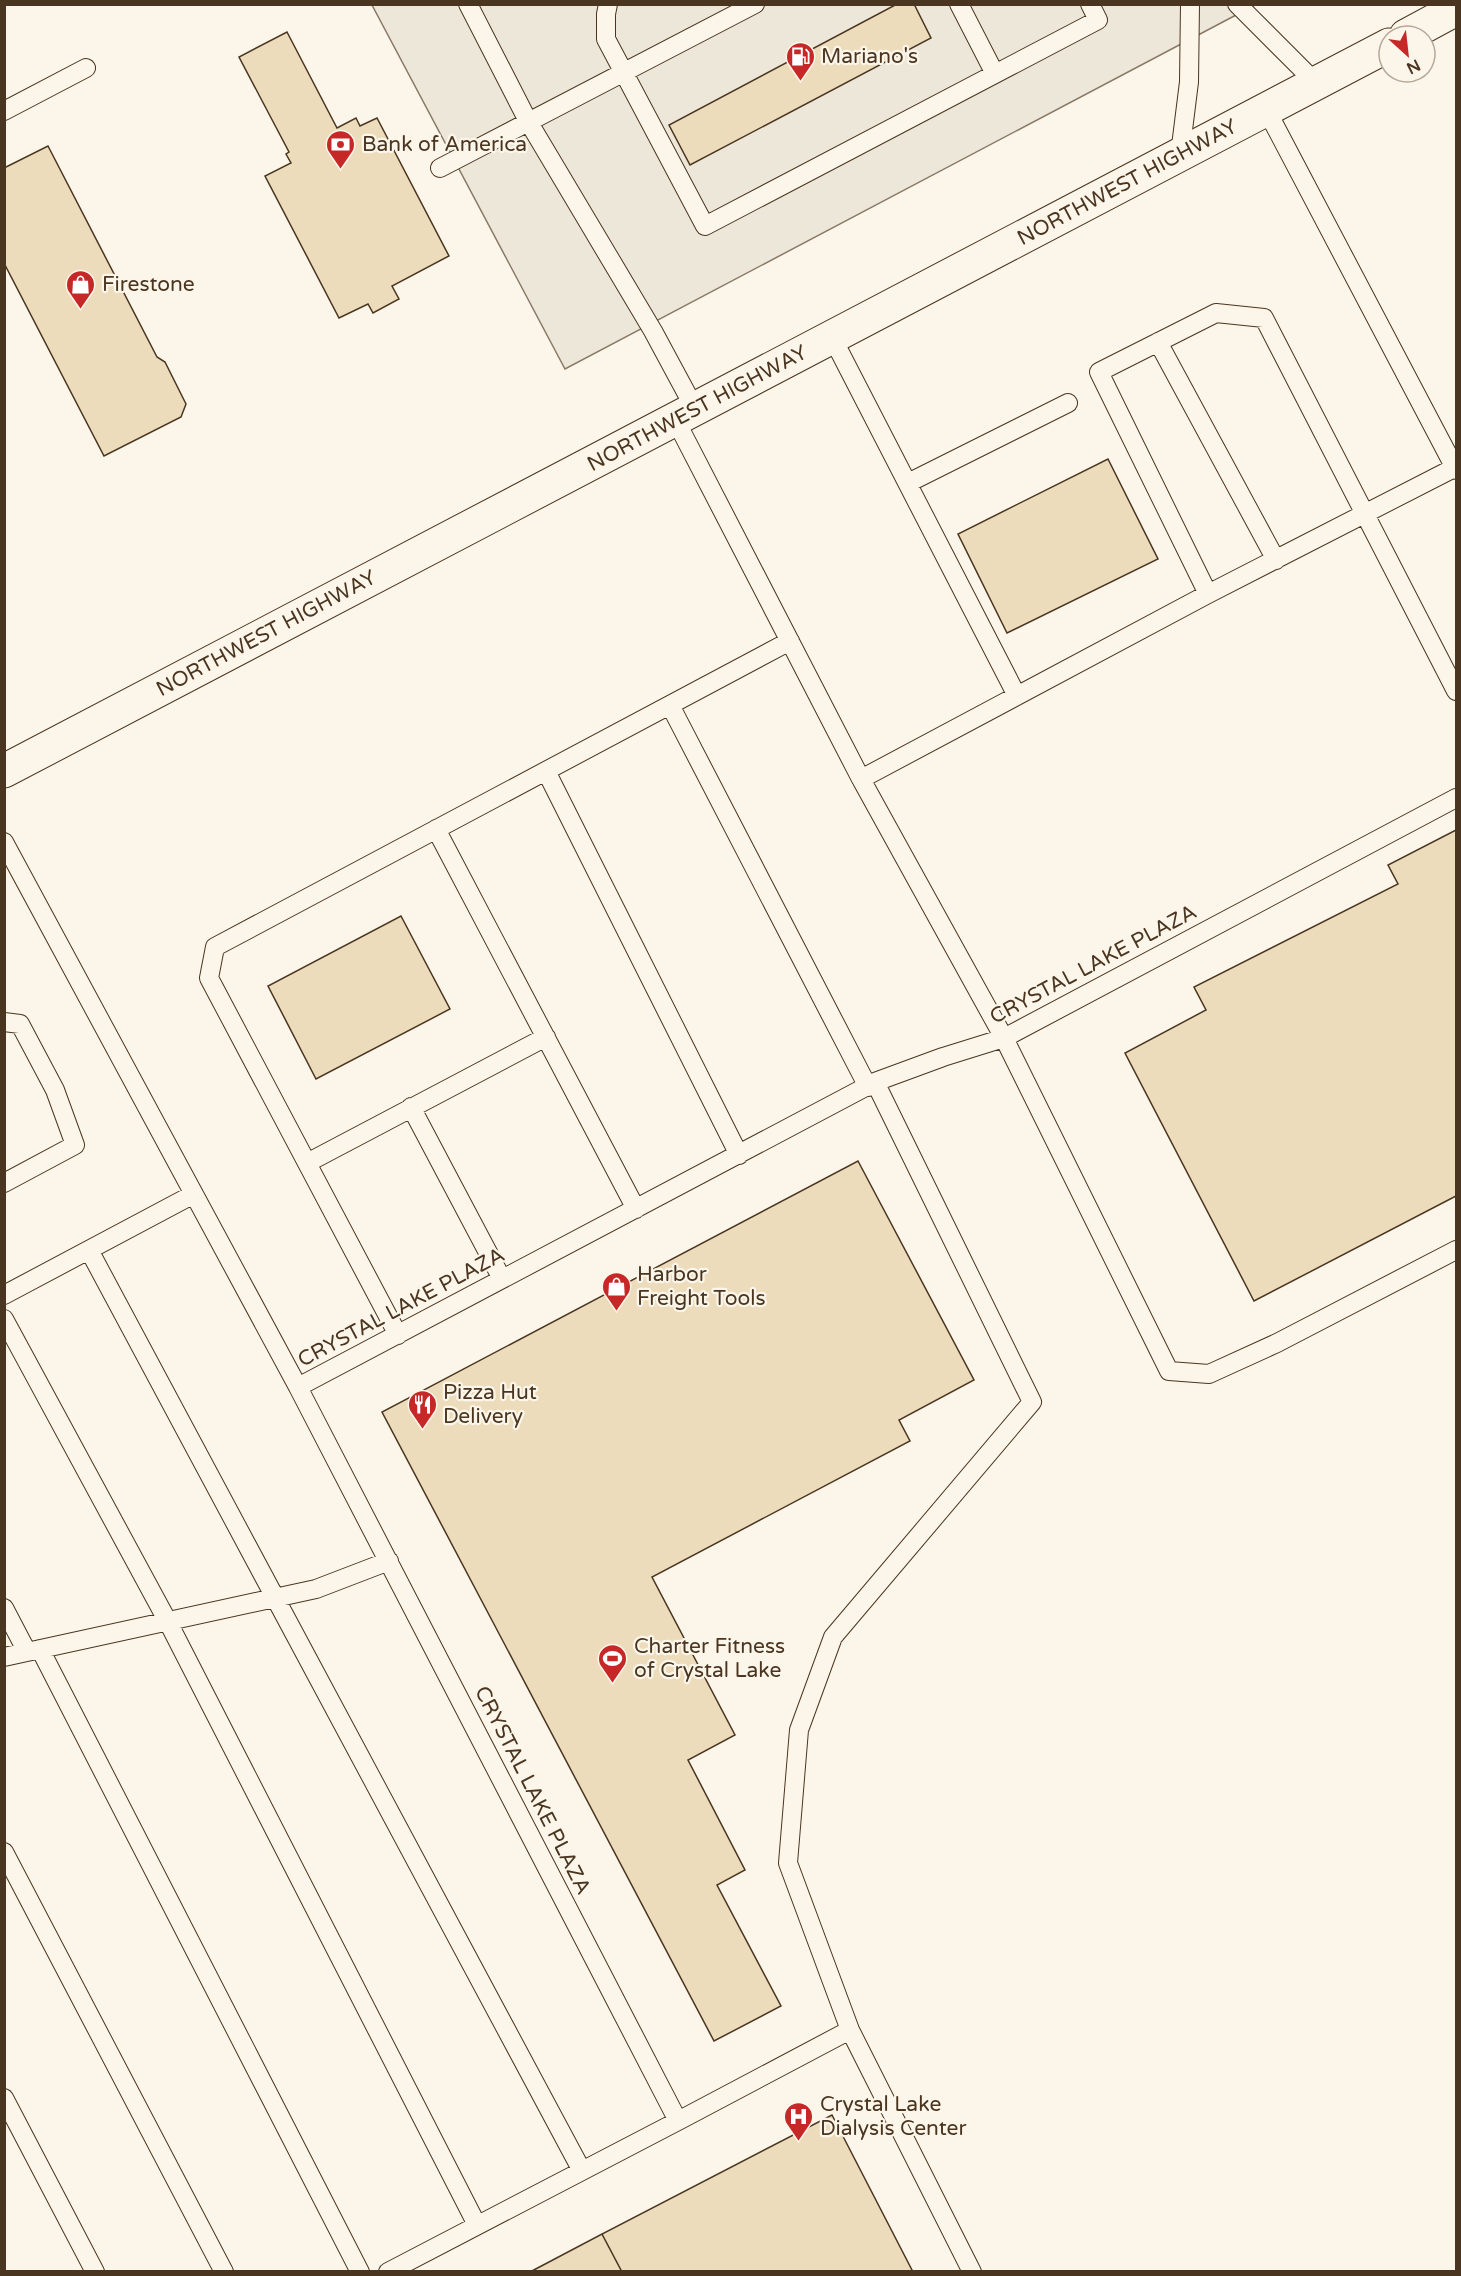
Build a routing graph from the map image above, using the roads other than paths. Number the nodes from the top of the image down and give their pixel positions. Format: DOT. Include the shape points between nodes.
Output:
graph roads {
  1 [pos="468,4"];
  2 [pos="608,4"];
  3 [pos="755,4"];
  4 [pos="958,4"];
  5 [pos="1090,4"];
  6 [pos="1190,4"];
  7 [pos="1237,4"];
  8 [pos="1456,9"];
  9 [pos="732,11"];
  10 [pos="1428,24"];
  11 [pos="1377,51"];
  12 [pos="86,68"];
  13 [pos="624,73"];
  14 [pos="995,74"];
  15 [pos="1316,83"];
  16 [pos="1266,109"];
  17 [pos="4,111"];
  18 [pos="528,121"];
  19 [pos="1180,154"];
  20 [pos="440,168"];
  21 [pos="832,337"];
  22 [pos="1158,342"];
  23 [pos="1068,403"];
  24 [pos="685,414"];
  25 [pos="1456,468"];
  26 [pos="908,483"];
  27 [pos="1366,513"];
  28 [pos="1276,560"];
  29 [pos="1209,594"];
  30 [pos="790,641"];
  31 [pos="1456,691"];
  32 [pos="1017,696"];
  33 [pos="670,705"];
  34 [pos="4,771"];
  35 [pos="546,771"];
  36 [pos="861,779"];
  37 [pos="1456,798"];
  38 [pos="436,830"];
  39 [pos="4,842"];
  40 [pos="4,1023"];
  41 [pos="546,1037"];
  42 [pos="1004,1038"];
  43 [pos="872,1085"];
  44 [pos="411,1107"];
  45 [pos="739,1155"];
  46 [pos="307,1163"];
  47 [pos="4,1183"];
  48 [pos="194,1194"];
  49 [pos="636,1209"];
  50 [pos="89,1250"];
  51 [pos="1456,1250"];
  52 [pos="502,1279"];
  53 [pos="4,1295"];
  54 [pos="4,1319"];
  55 [pos="398,1335"];
  56 [pos="298,1387"];
  57 [pos="389,1561"];
  58 [pos="277,1598"];
  59 [pos="4,1608"];
  60 [pos="168,1622"];
  61 [pos="33,1650"];
  62 [pos="4,1657"];
  63 [pos="4,1852"];
  64 [pos="850,2030"];
  65 [pos="4,2098"];
  66 [pos="678,2121"];
  67 [pos="582,2171"];
  68 [pos="477,2225"];
  69 [pos="95,2271"];
  70 [pos="224,2271"];
  71 [pos="360,2271"];
  72 [pos="388,2271"];
  73 [pos="972,2271"];
  1 -- 18 [label="lane"];
  2 -- 13 [label="lane" via="606,39"];
  3 -- 9 [label="lane"];
  4 -- 14 [label="lane"];
  5 -- 14 [label="lane" via="1098,20"];
  6 -- 19 [label="lane" via="1189,82"];
  7 -- 15 [label="lane"];
  8 -- 10 [label="main road"];
  9 -- 13 [label="lane"];
  11 -- 15 [label="main road, NORTHWEST HIGHWAY"];
  12 -- 17 [label="lane"];
  13 -- 14 [label="lane" via="705,226"];
  13 -- 18 [label="lane"];
  15 -- 16 [label="main road, NORTHWEST HIGHWAY"];
  16 -- 19 [label="main road, NORTHWEST HIGHWAY"];
  16 -- 25 [label="lane"];
  18 -- 20 [label="lane"];
  18 -- 24 [label="lane" via="653,331"];
  19 -- 21 [label="main road, NORTHWEST HIGHWAY"];
  21 -- 24 [label="main road, NORTHWEST HIGHWAY"];
  21 -- 26 [label="lane"];
  22 -- 27 [label="lane" via="1216,313 1264,318"];
  22 -- 28 [label="lane"];
  22 -- 29 [label="lane" via="1099,372"];
  23 -- 26 [label="lane"];
  24 -- 30 [label="lane"];
  24 -- 34 [label="main road, NORTHWEST HIGHWAY"];
  25 -- 27 [label="lane"];
  26 -- 32 [label="lane"];
  27 -- 28 [label="lane"];
  27 -- 31 [label="lane"];
  28 -- 29 [label="lane"];
  29 -- 32 [label="lane"];
  30 -- 33 [label="lane"];
  30 -- 36 [label="lane"];
  32 -- 36 [label="lane"];
  33 -- 35 [label="lane"];
  33 -- 43 [label="lane"];
  35 -- 38 [label="lane"];
  35 -- 45 [label="lane"];
  36 -- 42 [label="lane"];
  37 -- 42 [label="lane, CRYSTAL LAKE PLAZA"];
  38 -- 41 [label="lane"];
  38 -- 46 [label="lane" via="215,946 209,978"];
  39 -- 48 [label="lane"];
  40 -- 47 [label="lane" via="20,1024 55,1090 75,1145"];
  41 -- 44 [label="lane"];
  41 -- 49 [label="lane"];
  42 -- 43 [label="lane, CRYSTAL LAKE PLAZA"];
  42 -- 51 [label="lane" via="1169,1371 1209,1374"];
  43 -- 45 [label="lane, CRYSTAL LAKE PLAZA"];
  43 -- 64 [label="lane" via="1032,1402 833,1637 799,1730 788,1863"];
  44 -- 46 [label="lane"];
  44 -- 52 [label="lane"];
  45 -- 49 [label="lane, CRYSTAL LAKE PLAZA"];
  46 -- 55 [label="lane"];
  48 -- 50 [label="lane"];
  48 -- 56 [label="lane"];
  49 -- 52 [label="lane, CRYSTAL LAKE PLAZA"];
  50 -- 53 [label="lane"];
  50 -- 58 [label="lane"];
  52 -- 55 [label="lane, CRYSTAL LAKE PLAZA"];
  54 -- 60 [label="lane"];
  55 -- 56 [label="lane, CRYSTAL LAKE PLAZA"];
  56 -- 57 [label="lane, CRYSTAL LAKE PLAZA"];
  57 -- 58 [label="lane" via="316,1589"];
  57 -- 66 [label="lane, CRYSTAL LAKE PLAZA"];
  58 -- 60 [label="lane"];
  58 -- 67 [label="lane"];
  59 -- 61 [label="lane"];
  60 -- 61 [label="lane"];
  60 -- 68 [label="lane"];
  61 -- 62 [label="lane"];
  61 -- 71 [label="lane"];
  63 -- 70 [label="lane"];
  64 -- 66 [label="lane"];
  64 -- 73 [label="lane"];
  65 -- 69 [label="lane"];
  66 -- 67 [label="lane"];
  67 -- 68 [label="lane"];
  68 -- 72 [label="lane"];
}
